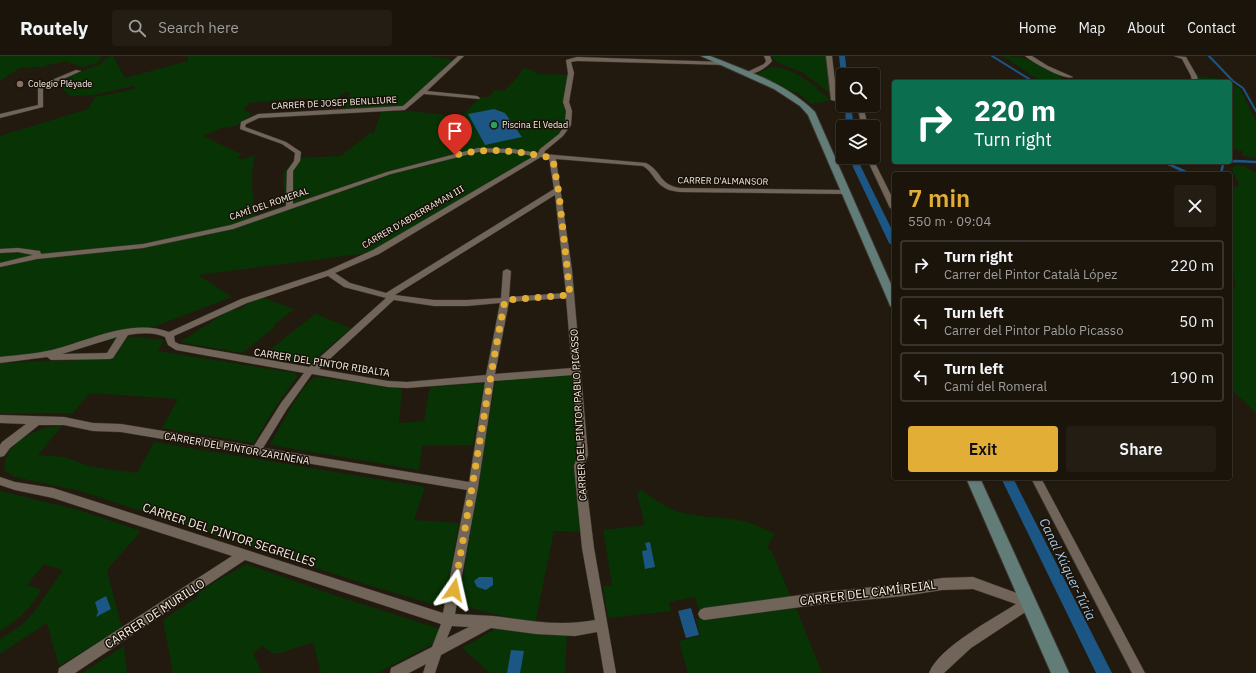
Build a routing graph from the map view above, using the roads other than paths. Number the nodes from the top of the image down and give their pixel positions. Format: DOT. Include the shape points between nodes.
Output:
graph roads {
  1 [pos="461,56"];
  2 [pos="704,56"];
  3 [pos="767,56"];
  4 [pos="829,56"];
  5 [pos="1028,56"];
  6 [pos="1177,56"];
  7 [pos="724,64"];
  8 [pos="78,71"];
  9 [pos="747,74"];
  10 [pos="1070,77"];
  11 [pos="1195,80"];
  12 [pos="424,92"];
  13 [pos="478,98"];
  14 [pos="836,100"];
  15 [pos="0,116"];
  16 [pos="540,155"];
  17 [pos="552,158"];
  18 [pos="872,164"];
  19 [pos="558,190"];
  20 [pos="844,192"];
  21 [pos="892,204"];
  22 [pos="289,207"];
  23 [pos="0,251"];
  24 [pos="37,257"];
  25 [pos="0,265"];
  26 [pos="507,271"];
  27 [pos="329,272"];
  28 [pos="570,295"];
  29 [pos="390,296"];
  30 [pos="892,299"];
  31 [pos="505,300"];
  32 [pos="124,334"];
  33 [pos="169,335"];
  34 [pos="52,353"];
  35 [pos="0,360"];
  36 [pos="577,371"];
  37 [pos="309,372"];
  38 [pos="490,378"];
  39 [pos="0,419"];
  40 [pos="37,421"];
  41 [pos="256,451"];
  42 [pos="0,454"];
  43 [pos="973,480"];
  44 [pos="1037,480"];
  45 [pos="0,481"];
  46 [pos="473,487"];
  47 [pos="245,554"];
  48 [pos="1029,603"];
  49 [pos="704,614"];
  50 [pos="448,620"];
  51 [pos="491,622"];
  52 [pos="601,625"];
  53 [pos="436,652"];
  54 [pos="64,673"];
  55 [pos="396,673"];
  56 [pos="429,673"];
  57 [pos="610,673"];
  58 [pos="935,673"];
  59 [pos="1060,673"];
  60 [pos="1139,673"];
  1 -- 12 [label="street, CARRER DE JOSEP BENLLIURE"];
  2 -- 7 [label="main road"];
  3 -- 9 [label="street" via="769,60 766,65"];
  4 -- 14 [label="street"];
  5 -- 10 [label="street"];
  6 -- 11 [label="street" via="1184,58"];
  7 -- 9 [label="main road"];
  7 -- 16 [label="street, CARRER D'ABDERRAMAN III" via="577,59 568,61 571,73 566,102 569,111 568,125"];
  8 -- 15 [label="street" via="40,87 41,106"];
  9 -- 20 [label="main road" via="784,91 806,107 816,122"];
  12 -- 13 [label="street"];
  12 -- 22 [label="street, CARRER DE JOSEP BENLLIURE" via="405,108 258,116 243,123 242,128 284,143 298,152 297,161 290,171"];
  16 -- 17 [label="street, CARRER D'ALMANSOR"];
  16 -- 22 [label="street, CAMÍ DEL ROMERAL" via="513,150 466,152 389,173"];
  16 -- 27 [label="street, CARRER D'ABDERRAMAN III" via="376,252"];
  17 -- 19 [label="street, CARRER DEL PINTOR PABLO PICASSO"];
  17 -- 20 [label="street, CARRER D'ALMANSOR" via="644,164 653,169 660,182 667,188 680,190"];
  18 -- 21 [label="street"];
  19 -- 28 [label="street, CARRER DEL PINTOR PABLO PICASSO"];
  19 -- 29 [label="street"];
  20 -- 30 [label="main road"];
  22 -- 24 [label="street, CAMÍ DEL ROMERAL" via="234,227 143,246"];
  23 -- 24 [label="street" via="29,251 37,253"];
  24 -- 25 [label="street, CAMÍ DEL ROMERAL"];
  26 -- 31 [label="street"];
  27 -- 29 [label="street" via="347,285"];
  27 -- 33 [label="street, CARRER D'ABDERRAMAN III" via="244,301"];
  28 -- 31 [label="street"];
  28 -- 36 [label="street, CARRER DEL PINTOR PABLO PICASSO"];
  29 -- 31 [label="street" via="434,303"];
  29 -- 37 [label="street"];
  31 -- 38 [label="street"];
  32 -- 33 [label="street" via="156,329"];
  32 -- 34 [label="street"];
  32 -- 34 [label="street" via="110,356 50,357"];
  33 -- 37 [label="street, CARRER DEL PINTOR RIBALTA" via="171,344 176,347"];
  34 -- 35 [label="street"];
  36 -- 38 [label="street, CARRER DEL PINTOR RIBALTA"];
  36 -- 52 [label="street, CARRER DEL PINTOR PABLO PICASSO" via="583,455 579,466 588,548"];
  37 -- 38 [label="street, CARRER DEL PINTOR RIBALTA" via="407,385"];
  37 -- 41 [label="street"];
  38 -- 46 [label="street"];
  39 -- 40 [label="street, CARRER DEL PINTOR ZARIÑENA"];
  40 -- 41 [label="street, CARRER DEL PINTOR ZARIÑENA" via="64,421 93,427 121,428"];
  40 -- 42 [label="street" via="6,444"];
  41 -- 46 [label="street, CARRER DEL PINTOR ZARIÑENA"];
  43 -- 48 [label="main road"];
  44 -- 60 [label="street"];
  45 -- 47 [label="street, CARRER DEL PINTOR SEGRELLES" via="53,493"];
  46 -- 50 [label="street"];
  47 -- 50 [label="street, CARRER DEL PINTOR SEGRELLES"];
  47 -- 54 [label="street, CARRER DE MURILLO"];
  48 -- 49 [label="street, CARRER DEL CAMÍ REIAL" via="973,583 942,584"];
  48 -- 58 [label="street" via="954,653"];
  48 -- 59 [label="main road"];
  50 -- 51 [label="street, CARRER DEL PINTOR SEGRELLES"];
  50 -- 53 [label="street"];
  51 -- 52 [label="street, CARRER DEL PINTOR SEGRELLES" via="575,630"];
  51 -- 53 [label="street"];
  52 -- 57 [label="street, CARRER DEL PINTOR PABLO PICASSO"];
  53 -- 55 [label="street"];
  53 -- 56 [label="street"];
}
